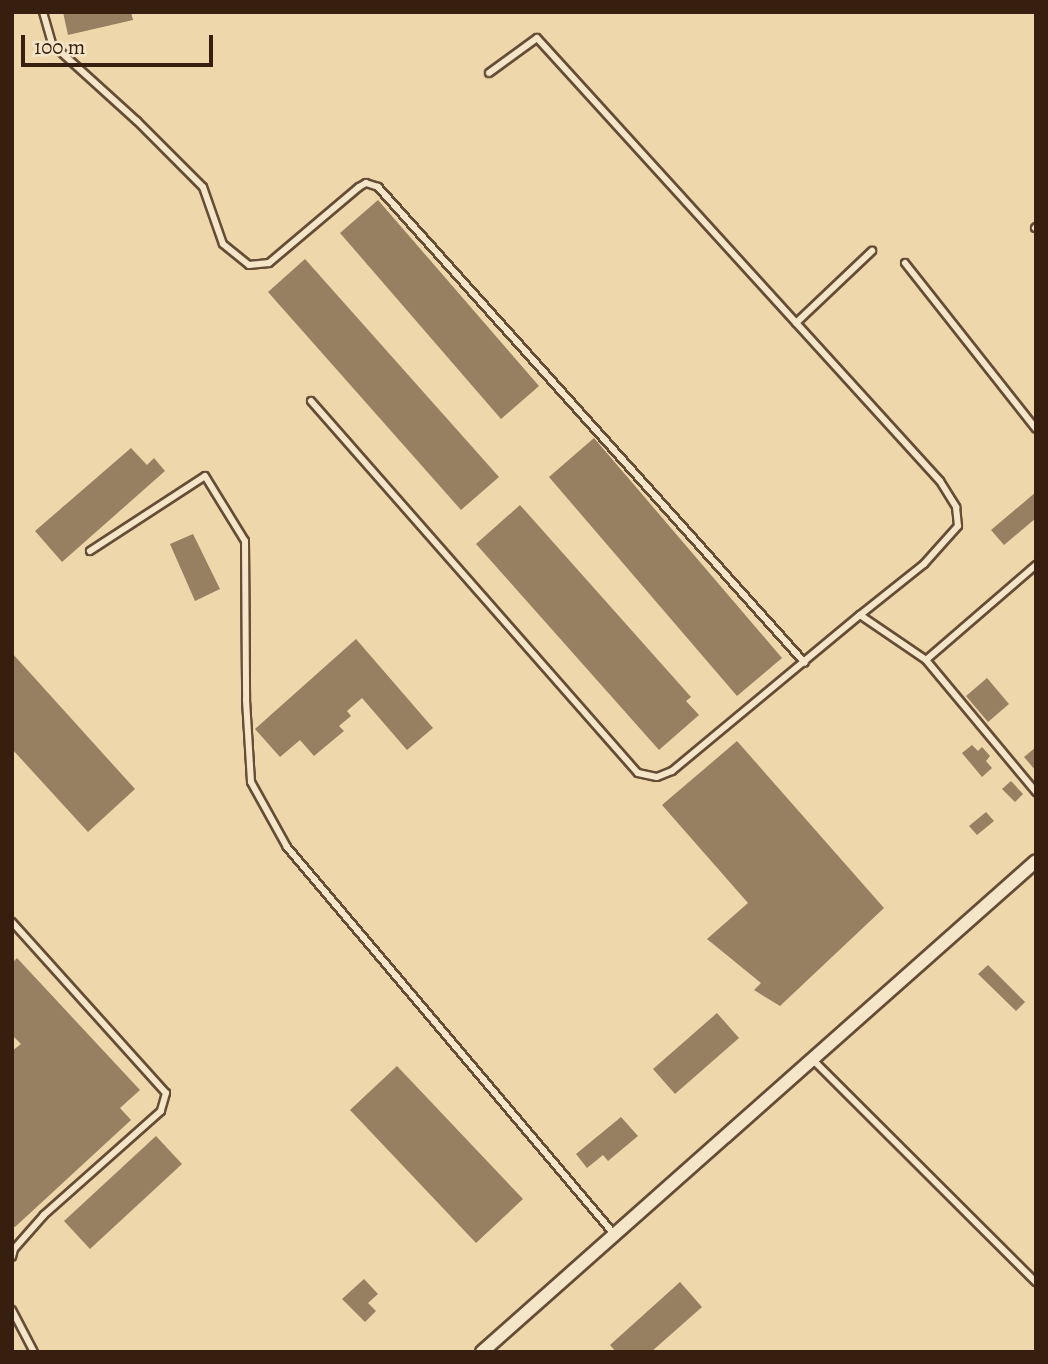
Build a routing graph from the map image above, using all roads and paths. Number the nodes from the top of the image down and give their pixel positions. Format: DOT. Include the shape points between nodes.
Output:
graph roads {
  1 [pos="43,12"];
  2 [pos="489,73"];
  3 [pos="872,251"];
  4 [pos="905,263"];
  5 [pos="796,323"];
  6 [pos="311,401"];
  7 [pos="1036,429"];
  8 [pos="90,551"];
  9 [pos="1036,565"];
  10 [pos="860,615"];
  11 [pos="926,660"];
  12 [pos="805,663"];
  13 [pos="1036,792"];
  14 [pos="1036,862"];
  15 [pos="12,922"];
  16 [pos="811,1058"];
  17 [pos="615,1236"];
  18 [pos="12,1257"];
  19 [pos="1036,1282"];
  20 [pos="12,1310"];
  21 [pos="34,1352"];
  22 [pos="482,1352"];
  1 -- 12 [label="lane" via="52,44 203,187 223,244 249,265 269,262 359,187 366,183 378,187"];
  2 -- 5 [label="lane" via="537,38"];
  3 -- 5 [label="lane"];
  4 -- 7 [label="lane"];
  5 -- 10 [label="lane" via="940,481 956,507 958,526 923,564"];
  6 -- 12 [label="lane" via="638,773 657,777 673,771"];
  8 -- 17 [label="lane" via="205,476 245,541 251,782 287,847"];
  9 -- 11 [label="lane"];
  10 -- 11 [label="lane"];
  10 -- 12 [label="lane"];
  11 -- 13 [label="lane"];
  14 -- 16 [label="street"];
  15 -- 18 [label="lane" via="166,1093 161,1111 44,1215"];
  16 -- 17 [label="street"];
  16 -- 19 [label="lane"];
  17 -- 22 [label="street"];
  20 -- 21 [label="lane"];
}
